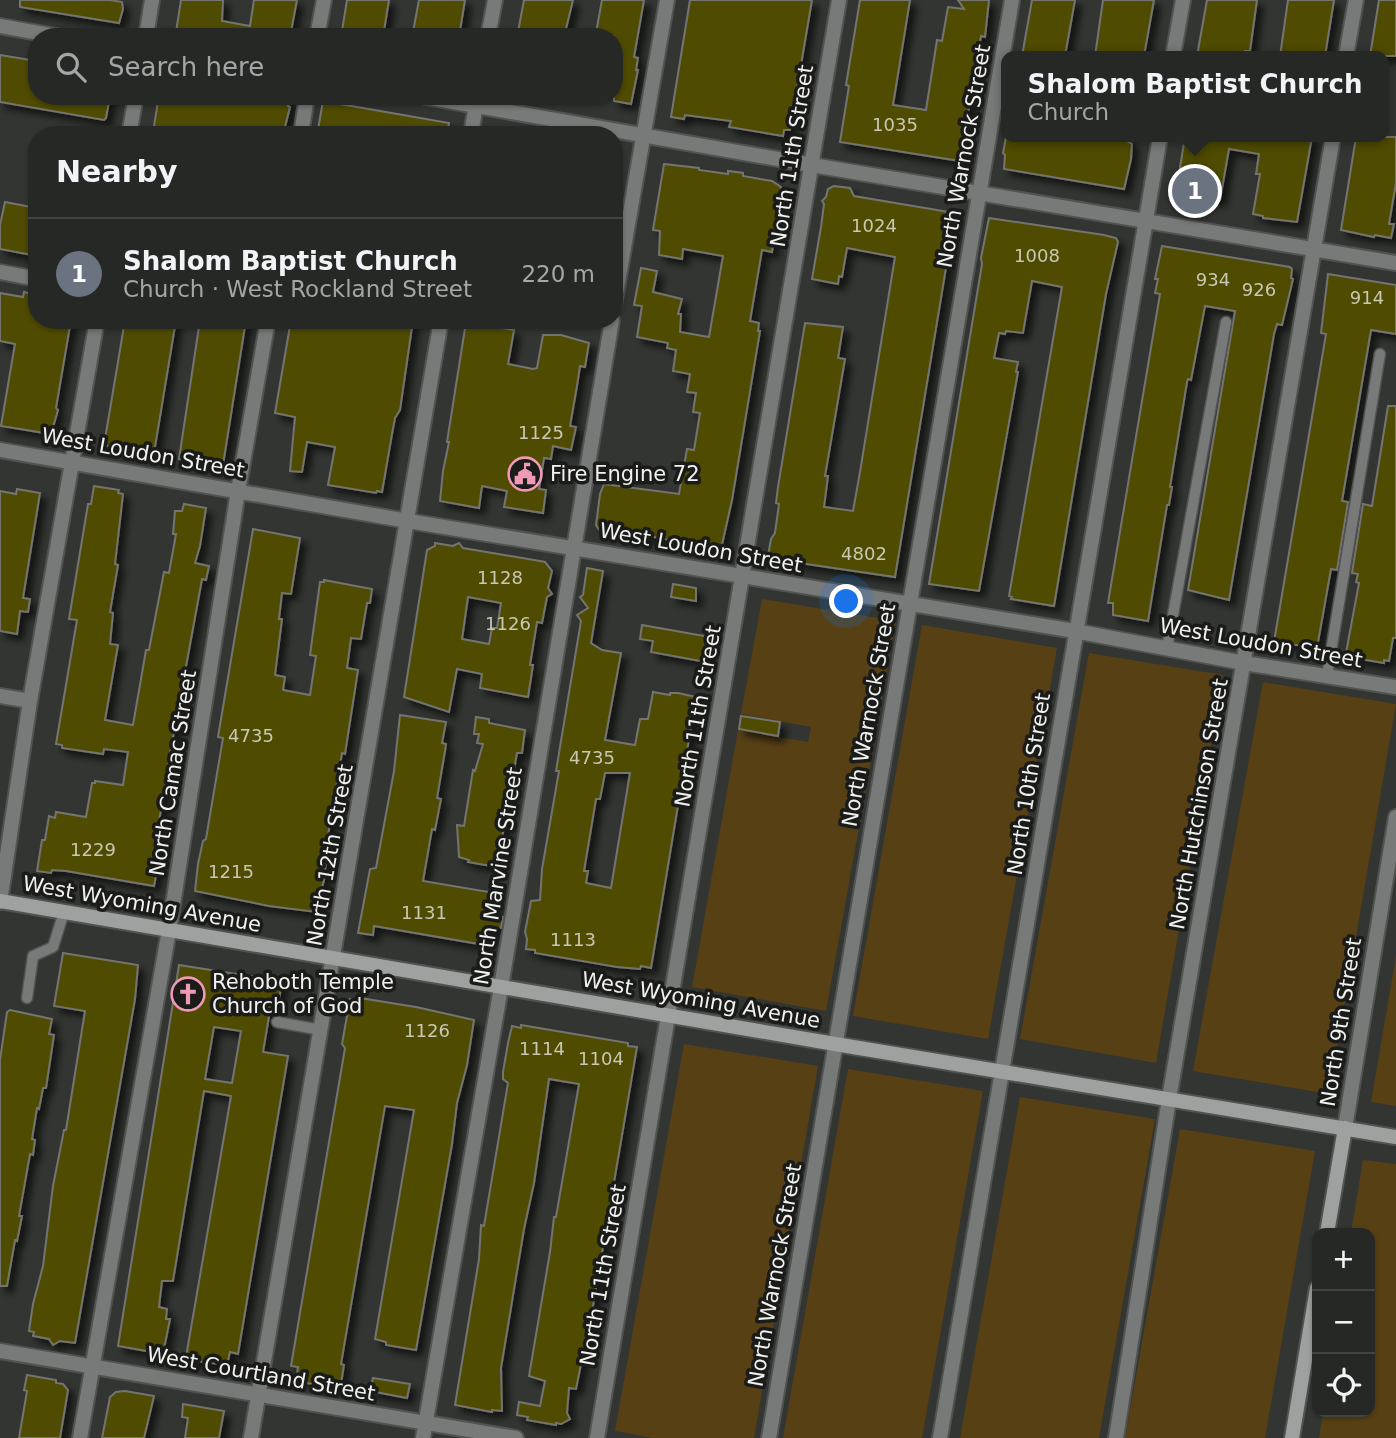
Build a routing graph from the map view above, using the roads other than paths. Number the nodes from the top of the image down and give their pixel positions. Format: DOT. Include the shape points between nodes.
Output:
graph roads {
  1 [pos="152,0"];
  2 [pos="324,0"];
  3 [pos="495,0"];
  4 [pos="667,0"];
  5 [pos="839,0"];
  6 [pos="1012,0"];
  7 [pos="1183,0"];
  8 [pos="1356,0"];
  9 [pos="0,26"];
  10 [pos="147,28"];
  11 [pos="319,28"];
  12 [pos="490,28"];
  13 [pos="28,31"];
  14 [pos="1004,51"];
  15 [pos="1174,51"];
  16 [pos="1347,51"];
  17 [pos="1001,66"];
  18 [pos="134,105"];
  19 [pos="306,105"];
  20 [pos="476,105"];
  21 [pos="497,105"];
  22 [pos="131,126"];
  23 [pos="302,126"];
  24 [pos="473,126"];
  25 [pos="599,126"];
  26 [pos="623,131"];
  27 [pos="643,135"];
  28 [pos="1159,142"];
  29 [pos="1332,142"];
  30 [pos="812,165"];
  31 [pos="980,192"];
  32 [pos="1146,221"];
  33 [pos="1315,248"];
  34 [pos="623,252"];
  35 [pos="1396,263"];
  36 [pos="0,272"];
  37 [pos="28,277"];
  38 [pos="1227,321"];
  39 [pos="95,329"];
  40 [pos="266,329"];
  41 [pos="440,329"];
  42 [pos="610,329"];
  43 [pos="1380,354"];
  44 [pos="0,450"];
  45 [pos="73,462"];
  46 [pos="238,491"];
  47 [pos="408,521"];
  48 [pos="573,548"];
  49 [pos="743,576"];
  50 [pos="909,604"];
  51 [pos="1075,631"];
  52 [pos="1167,648"];
  53 [pos="1244,663"];
  54 [pos="1327,676"];
  55 [pos="1396,687"];
  56 [pos="0,696"];
  57 [pos="30,701"];
  58 [pos="1396,817"];
  59 [pos="0,902"];
  60 [pos="64,912"];
  61 [pos="169,930"];
  62 [pos="333,958"];
  63 [pos="501,987"];
  64 [pos="27,998"];
  65 [pos="668,1016"];
  66 [pos="277,1021"];
  67 [pos="321,1030"];
  68 [pos="835,1044"];
  69 [pos="1003,1071"];
  70 [pos="1169,1099"];
  71 [pos="1345,1128"];
  72 [pos="1396,1137"];
  73 [pos="1328,1228"];
  74 [pos="1316,1291"];
  75 [pos="0,1351"];
  76 [pos="92,1367"];
  77 [pos="258,1395"];
  78 [pos="426,1423"];
  79 [pos="80,1438"];
  80 [pos="251,1438"];
  81 [pos="424,1438"];
  82 [pos="516,1438"];
  83 [pos="597,1438"];
  84 [pos="769,1438"];
  85 [pos="940,1438"];
  86 [pos="1116,1438"];
  87 [pos="1292,1438"];
  1 -- 10 [label="street"];
  2 -- 11 [label="street"];
  3 -- 12 [label="street"];
  4 -- 27 [label="street"];
  5 -- 30 [label="street, North 11th Street"];
  6 -- 14 [label="street, North Warnock Street"];
  7 -- 15 [label="street"];
  8 -- 16 [label="street"];
  9 -- 13 [label="street"];
  17 -- 31 [label="street, North Warnock Street"];
  18 -- 22 [label="street"];
  19 -- 23 [label="street"];
  20 -- 24 [label="street"];
  21 -- 25 [label="street"];
  26 -- 27 [label="street"];
  27 -- 30 [label="street"];
  27 -- 34 [label="street"];
  28 -- 32 [label="street, North 10th Street"];
  29 -- 33 [label="street, North Hutchinson Street"];
  30 -- 31 [label="street"];
  30 -- 49 [label="street, North 11th Street"];
  31 -- 32 [label="street"];
  31 -- 50 [label="street, North Warnock Street"];
  32 -- 33 [label="street"];
  32 -- 51 [label="street, North 10th Street"];
  33 -- 35 [label="street"];
  33 -- 53 [label="street, North Hutchinson Street"];
  36 -- 37 [label="street"];
  38 -- 52 [label="lane"];
  39 -- 45 [label="street"];
  40 -- 46 [label="street, North Camac Street"];
  41 -- 47 [label="street, North 12th Street"];
  42 -- 48 [label="street, North Marvine Street"];
  43 -- 54 [label="lane"];
  44 -- 45 [label="street, West Loudon Street"];
  45 -- 46 [label="street, West Loudon Street"];
  45 -- 57 [label="street"];
  46 -- 47 [label="street, West Loudon Street"];
  46 -- 61 [label="street, North Camac Street"];
  47 -- 48 [label="street, West Loudon Street"];
  47 -- 62 [label="street, North 12th Street"];
  48 -- 49 [label="street, West Loudon Street"];
  48 -- 63 [label="street, North Marvine Street"];
  49 -- 50 [label="street, West Loudon Street"];
  49 -- 65 [label="street, North 11th Street"];
  50 -- 51 [label="street, West Loudon Street"];
  50 -- 68 [label="street, North Warnock Street"];
  51 -- 52 [label="street, West Loudon Street"];
  51 -- 69 [label="street, North 10th Street"];
  52 -- 53 [label="street, West Loudon Street"];
  53 -- 54 [label="street, West Loudon Street"];
  53 -- 70 [label="street, North Hutchinson Street"];
  54 -- 55 [label="street, West Loudon Street"];
  56 -- 57 [label="street"];
  57 -- 59 [label="street"];
  58 -- 71 [label="street, North 9th Street"];
  59 -- 60 [label="street, West Wyoming Avenue"];
  60 -- 61 [label="street, West Wyoming Avenue"];
  60 -- 64 [label="lane" via="53,947 33,956"];
  61 -- 62 [label="street, West Wyoming Avenue"];
  61 -- 76 [label="street, North Camac Street"];
  62 -- 63 [label="street, West Wyoming Avenue"];
  62 -- 67 [label="street, North 12th Street"];
  63 -- 65 [label="street, West Wyoming Avenue"];
  63 -- 78 [label="street, North Marvine Street"];
  65 -- 68 [label="street, West Wyoming Avenue"];
  65 -- 83 [label="street, North 11th Street"];
  66 -- 67 [label="lane"];
  67 -- 77 [label="street, North 12th Street"];
  68 -- 69 [label="street, West Wyoming Avenue"];
  68 -- 84 [label="street, North Warnock Street"];
  69 -- 70 [label="street, West Wyoming Avenue"];
  69 -- 85 [label="street, North 10th Street"];
  70 -- 71 [label="street, West Wyoming Avenue"];
  70 -- 86 [label="street, North Hutchinson Street"];
  71 -- 72 [label="street, West Wyoming Avenue"];
  71 -- 73 [label="street, North 9th Street"];
  74 -- 87 [label="street"];
  75 -- 76 [label="street, West Courtland Street"];
  76 -- 77 [label="street, West Courtland Street"];
  76 -- 79 [label="street, North Camac Street"];
  77 -- 78 [label="street, West Courtland Street"];
  77 -- 80 [label="street, North 12th Street"];
  78 -- 81 [label="street, North Marvine Street"];
  78 -- 82 [label="street, West Courtland Street"];
}
